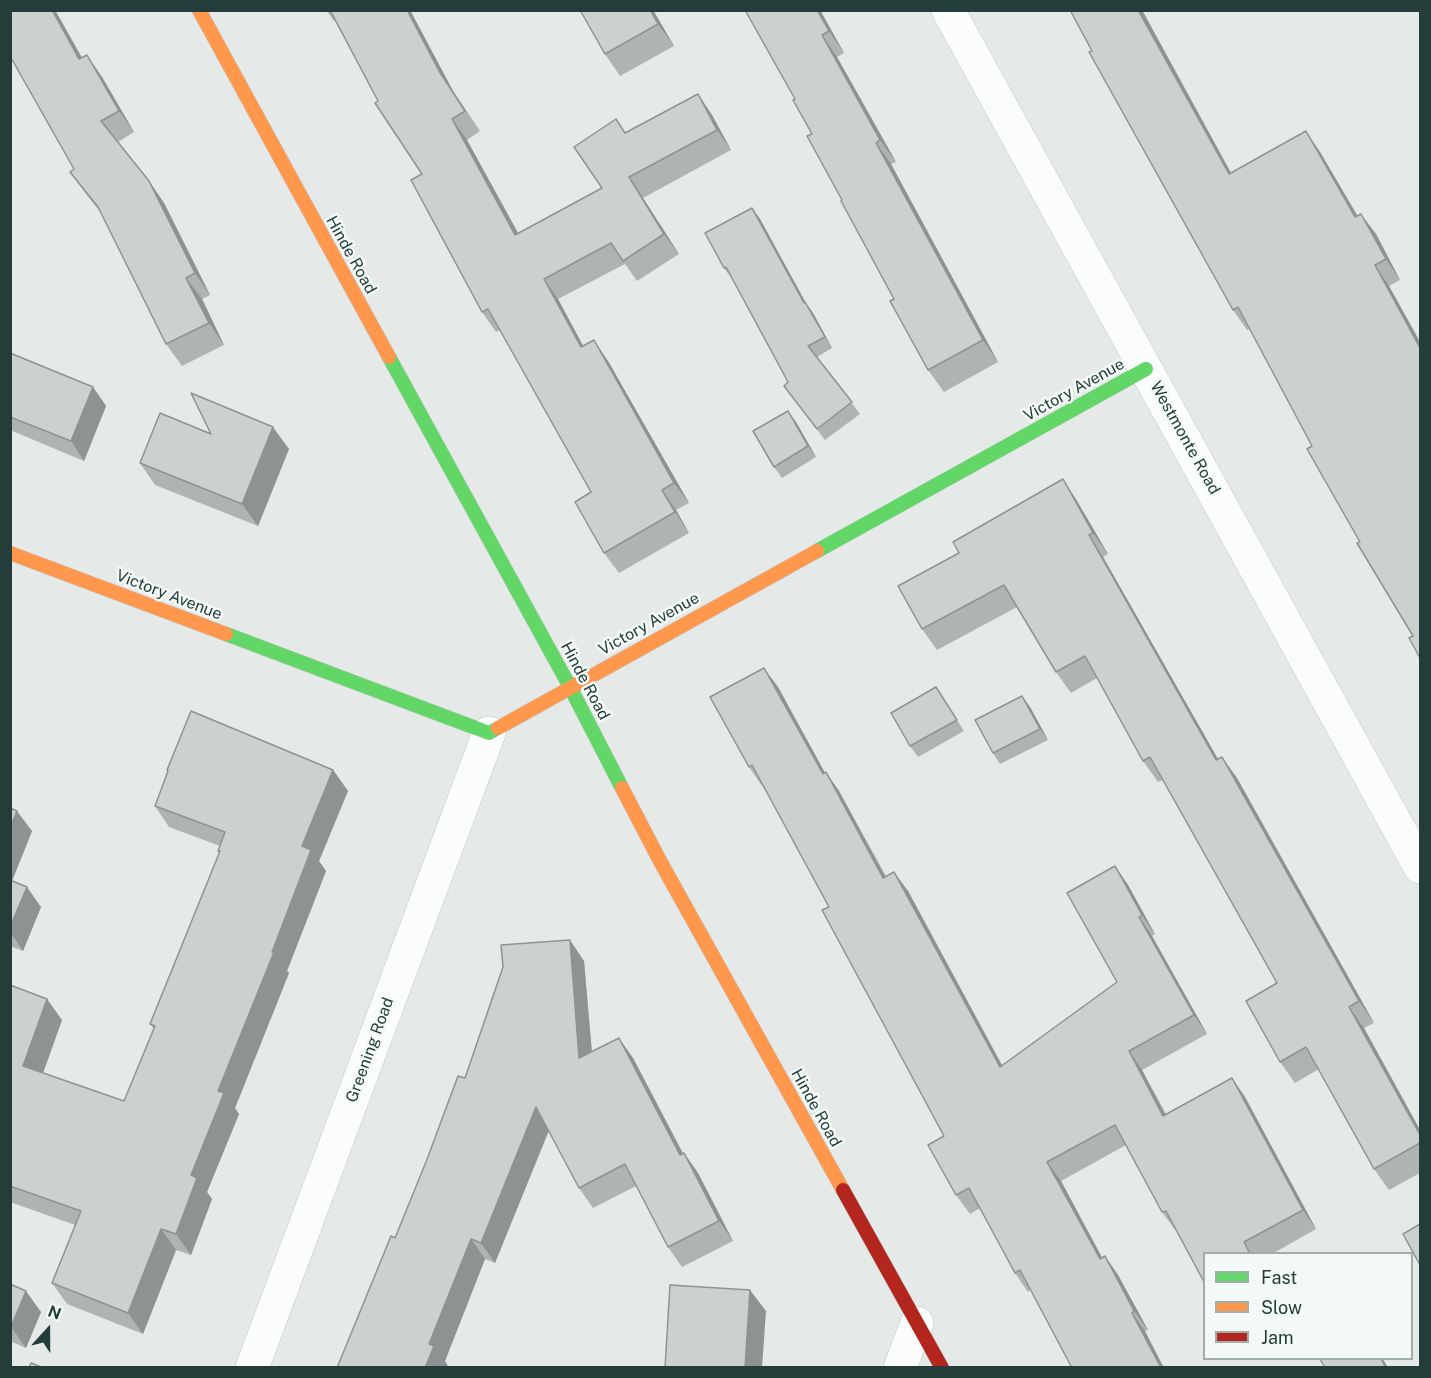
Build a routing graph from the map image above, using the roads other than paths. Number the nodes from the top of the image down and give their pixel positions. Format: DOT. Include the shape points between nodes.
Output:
graph roads {
  1 [pos="199,10"];
  2 [pos="948,10"];
  3 [pos="1146,369"];
  4 [pos="10,553"];
  5 [pos="570,687"];
  6 [pos="489,733"];
  7 [pos="1420,867"];
  8 [pos="917,1323"];
  9 [pos="252,1368"];
  10 [pos="900,1368"];
  11 [pos="942,1368"];
  1 -- 5 [label="street, Hinde Road"];
  2 -- 3 [label="street, Westmonte Road"];
  3 -- 5 [label="street, Victory Avenue"];
  3 -- 7 [label="street, Westmonte Road"];
  4 -- 6 [label="street, Victory Avenue"];
  5 -- 6 [label="street, Victory Avenue"];
  5 -- 8 [label="street, Hinde Road" via="660,861"];
  6 -- 9 [label="street, Greening Road"];
  8 -- 10 [label="street"];
  8 -- 11 [label="street, Hinde Road"];
}
